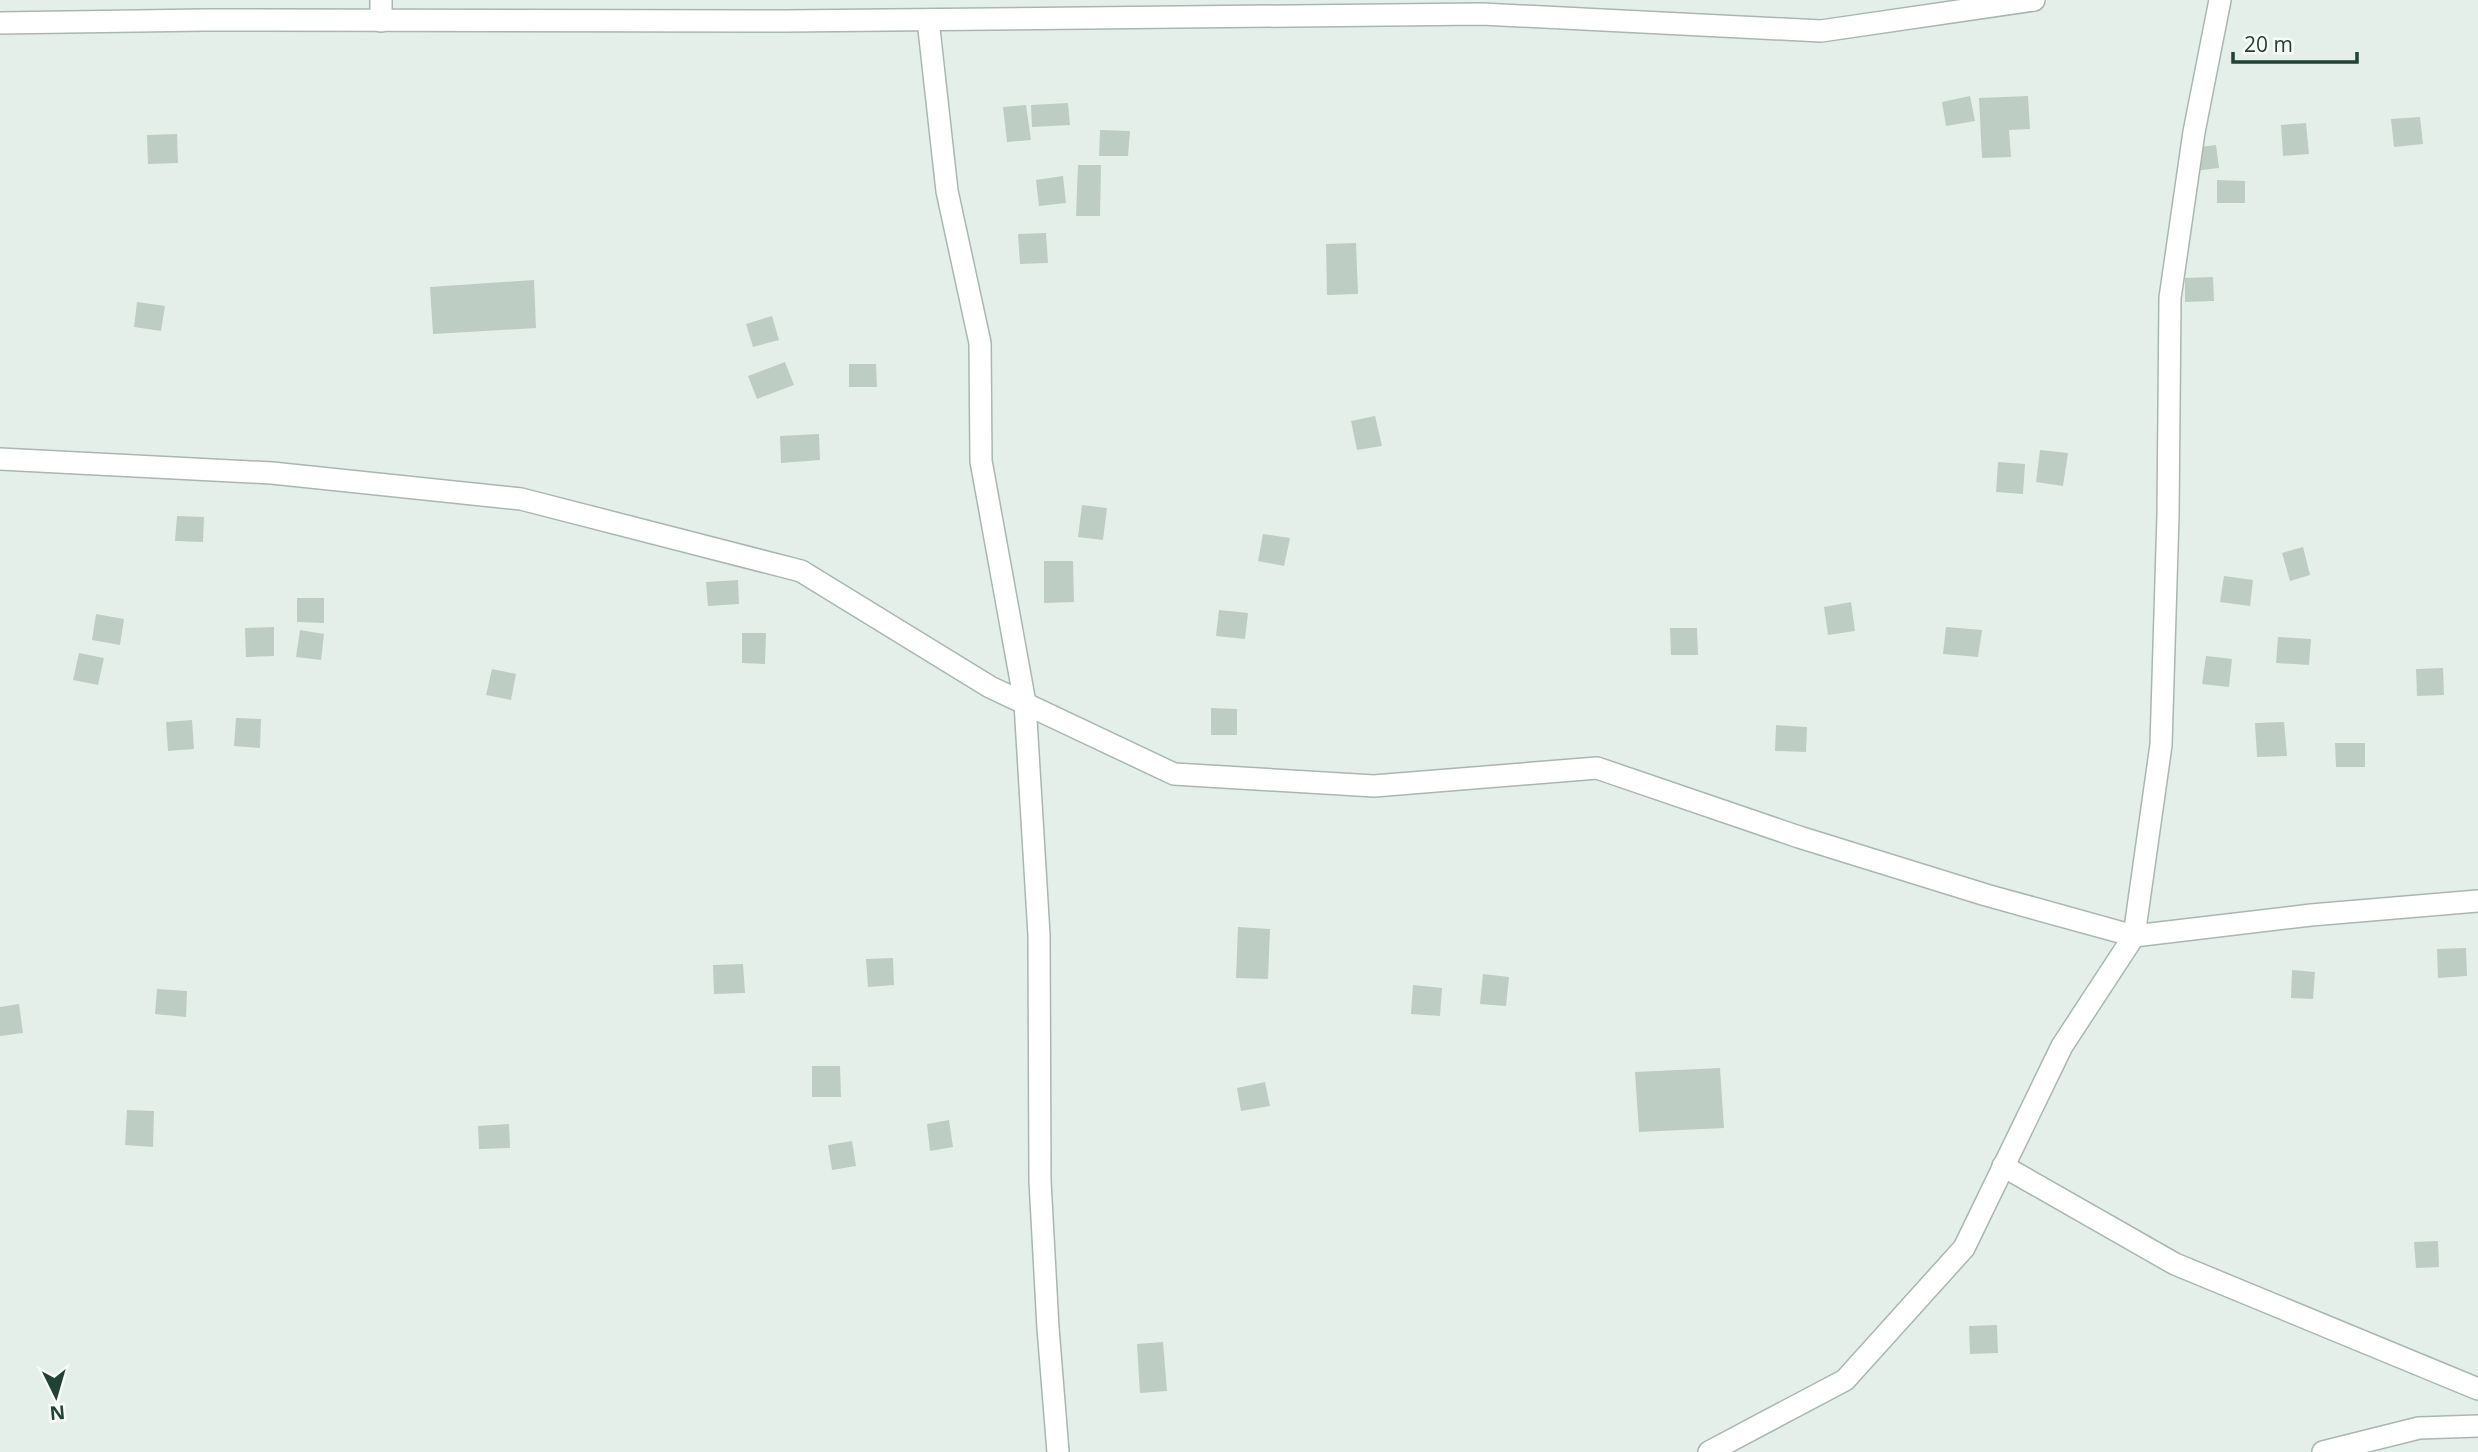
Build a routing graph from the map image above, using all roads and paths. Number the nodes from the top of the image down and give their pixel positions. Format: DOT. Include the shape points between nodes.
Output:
graph roads {
  1 [pos="2034,0"];
  2 [pos="2220,0"];
  3 [pos="1509,8"];
  4 [pos="381,10"];
  5 [pos="929,20"];
  6 [pos="0,23"];
  7 [pos="0,459"];
  8 [pos="1024,703"];
  9 [pos="2478,901"];
  10 [pos="2134,936"];
  11 [pos="2003,1166"];
  12 [pos="2478,1389"];
  13 [pos="2478,1426"];
  14 [pos="1058,1452"];
  15 [pos="1709,1452"];
  16 [pos="2323,1452"];
  1 -- 3 [label="street" via="1821,31"];
  2 -- 10 [label="street" via="2194,132 2170,298 2161,744"];
  3 -- 5 [label="street"];
  4 -- 5 [label="street"];
  4 -- 6 [label="street"];
  5 -- 8 [label="street" via="947,191 980,343 981,461"];
  7 -- 8 [label="street" via="272,473 521,499 801,571 990,687"];
  8 -- 10 [label="street" via="1174,774 1374,786 1597,768 1799,837"];
  8 -- 14 [label="street" via="1039,935 1040,1181"];
  9 -- 10 [label="street"];
  10 -- 11 [label="street" via="2062,1046"];
  11 -- 12 [label="street" via="2175,1264"];
  11 -- 15 [label="street" via="1964,1248 1845,1380"];
  13 -- 16 [label="street" via="2418,1428"];
}
